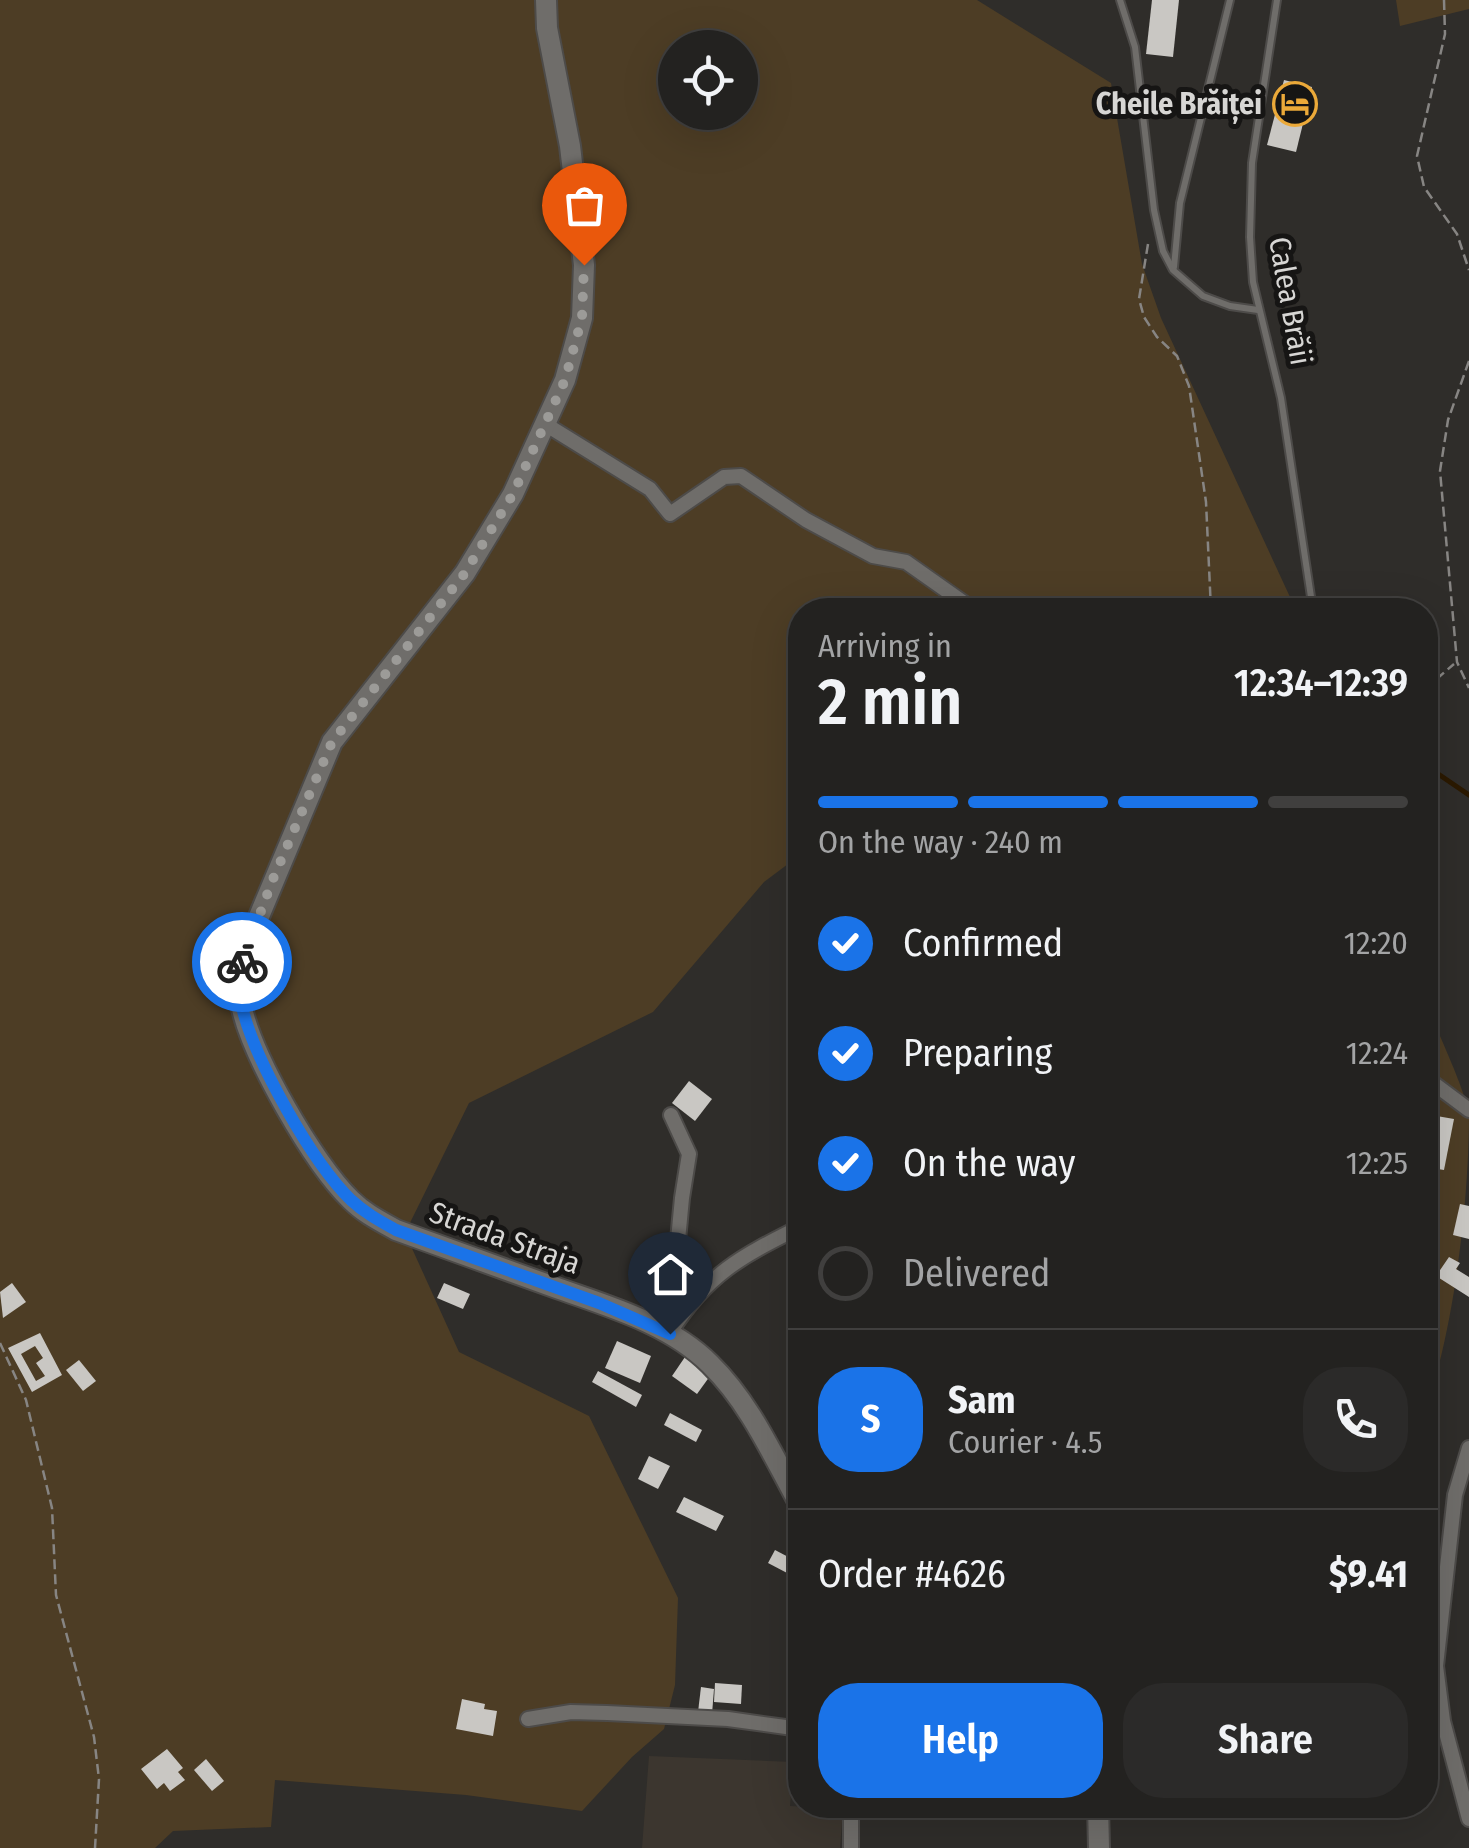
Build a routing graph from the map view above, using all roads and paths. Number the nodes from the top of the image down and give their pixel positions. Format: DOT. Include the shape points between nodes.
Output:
graph roads {
  1 [pos="546,0"];
  2 [pos="1230,0"];
  3 [pos="1277,0"];
  4 [pos="1444,0"];
  5 [pos="1118,1"];
  6 [pos="1148,246"];
  7 [pos="1174,270"];
  8 [pos="1469,270"];
  9 [pos="1258,310"];
  10 [pos="1469,361"];
  11 [pos="545,424"];
  12 [pos="957,598"];
  13 [pos="1210,598"];
  14 [pos="1311,598"];
  15 [pos="1456,662"];
  16 [pos="1438,678"];
  17 [pos="1469,688"];
  18 [pos="1438,1087"];
  19 [pos="1469,1110"];
  20 [pos="671,1114"];
  21 [pos="788,1233"];
  22 [pos="670,1334"];
  23 [pos="0,1342"];
  24 [pos="1469,1448"];
  25 [pos="788,1482"];
  26 [pos="1438,1648"];
  27 [pos="1438,1682"];
  28 [pos="528,1719"];
  29 [pos="788,1727"];
  30 [pos="851,1818"];
  31 [pos="1098,1818"];
  32 [pos="1469,1820"];
  33 [pos="96,1848"];
  34 [pos="851,1848"];
  35 [pos="1099,1848"];
  1 -- 11 [label="main road, Strada Straja" via="584,265 582,318"];
  2 -- 7 [label="lane" via="1180,203"];
  3 -- 9 [label="lane, Calea Brăii" via="1252,163 1250,238"];
  4 -- 8 [label="path" via="1445,34 1417,156 1424,188 1457,234"];
  5 -- 7 [label="lane" via="1135,47 1154,210"];
  6 -- 13 [label="path" via="1138,299 1189,386 1206,502"];
  7 -- 9 [label="lane" via="1203,296"];
  9 -- 14 [label="lane, Calea Brăii" via="1281,398"];
  10 -- 15 [label="path" via="1448,420 1440,471"];
  11 -- 12 [label="street" via="650,489 670,514 724,476 741,476 806,520 873,556 906,562"];
  11 -- 22 [label="main road, Strada Straja" via="465,573 332,742 244,950 241,1004 292,1116 330,1176 362,1209 396,1230"];
  15 -- 16 [label="path"];
  15 -- 17 [label="path"];
  18 -- 19 [label="street"];
  20 -- 22 [label="street" via="689,1154"];
  21 -- 22 [label="street" via="713,1277"];
  22 -- 25 [label="main road, Strada Straja" via="730,1387"];
  23 -- 33 [label="path" via="26,1400 52,1508 56,1595 94,1738"];
  24 -- 26 [label="street" via="1455,1495"];
  27 -- 32 [label="street"];
  28 -- 29 [label="street" via="608,1713"];
  30 -- 34 [label="street"];
  31 -- 35 [label="main road"];
}
